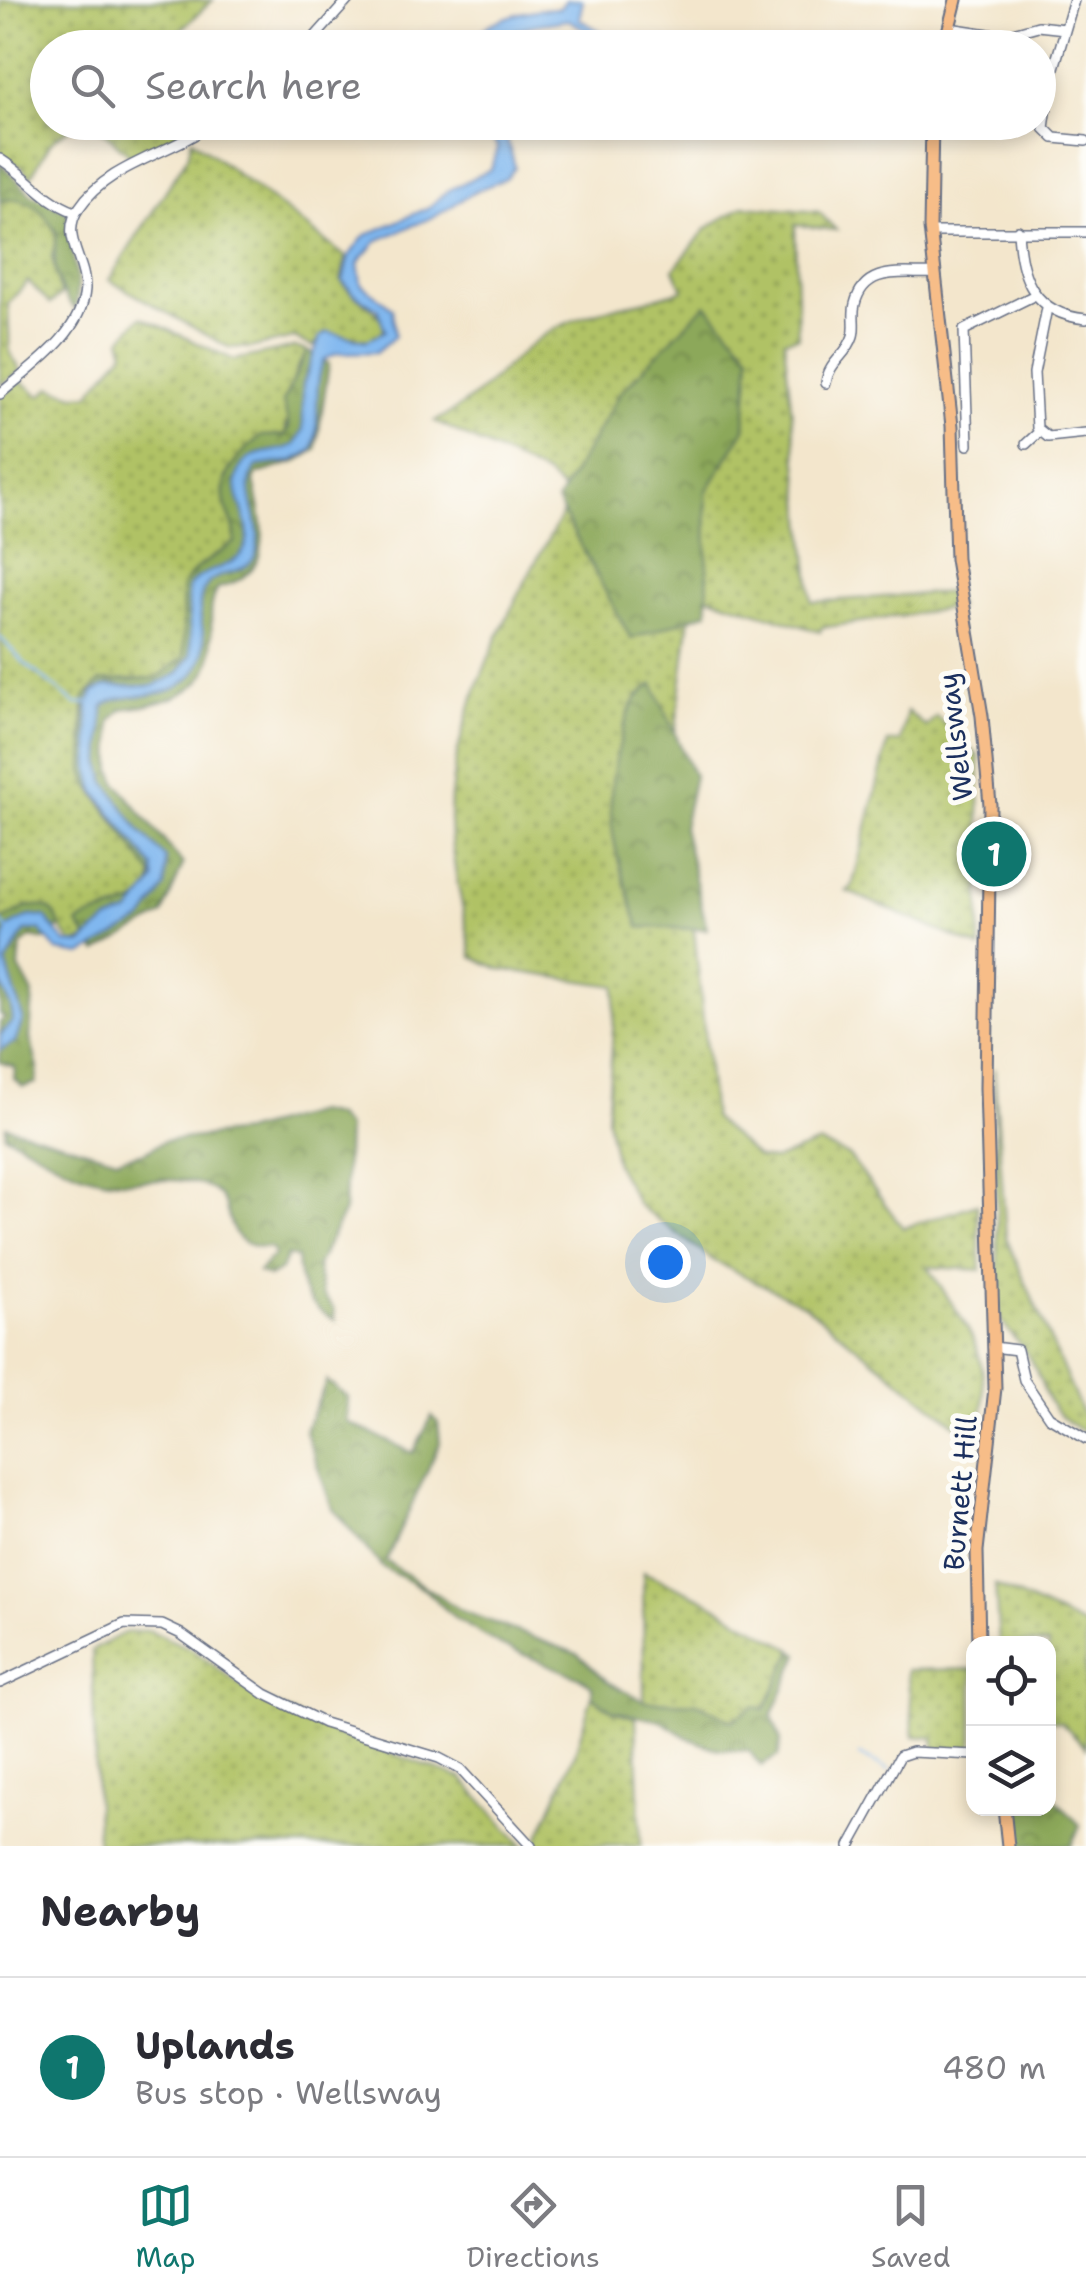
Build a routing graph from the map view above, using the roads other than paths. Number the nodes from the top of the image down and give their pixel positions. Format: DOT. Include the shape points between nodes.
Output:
graph roads {
  1 [pos="348,0"];
  2 [pos="956,0"];
  3 [pos="1074,0"];
  4 [pos="949,28"];
  5 [pos="1065,29"];
  6 [pos="321,30"];
  7 [pos="962,30"];
  8 [pos="1024,30"];
  9 [pos="1056,71"];
  10 [pos="1056,138"];
  11 [pos="180,140"];
  12 [pos="932,140"];
  13 [pos="1086,141"];
  14 [pos="0,160"];
  15 [pos="75,212"];
  16 [pos="1018,230"];
  17 [pos="930,232"];
  18 [pos="1086,232"];
  19 [pos="936,273"];
  20 [pos="1033,296"];
  21 [pos="1047,308"];
  22 [pos="956,318"];
  23 [pos="1086,319"];
  24 [pos="964,330"];
  25 [pos="826,383"];
  26 [pos="0,394"];
  27 [pos="1039,432"];
  28 [pos="1086,433"];
  29 [pos="1026,444"];
  30 [pos="968,445"];
  31 [pos="993,1348"];
  32 [pos="1086,1439"];
  33 [pos="979,1636"];
  34 [pos="0,1684"];
  35 [pos="966,1754"];
  36 [pos="1005,1816"];
  37 [pos="531,1846"];
  38 [pos="850,1846"];
  39 [pos="1008,1846"];
  1 -- 6 [label="street"];
  2 -- 4 [label="main road"];
  3 -- 5 [label="street"];
  4 -- 7 [label="street"];
  5 -- 8 [label="street"];
  5 -- 9 [label="street"];
  10 -- 13 [label="street"];
  11 -- 15 [label="street" via="114,175"];
  12 -- 17 [label="main road, Wellsway"];
  14 -- 15 [label="street" via="40,195"];
  15 -- 26 [label="street" via="72,243 85,283 80,312"];
  16 -- 17 [label="street"];
  16 -- 18 [label="street"];
  16 -- 20 [label="street"];
  17 -- 19 [label="main road, Wellsway"];
  19 -- 25 [label="street" via="890,272 870,280 854,307 852,338 824,364"];
  19 -- 31 [label="main road, Wellsway" via="960,596 989,787 986,1088"];
  20 -- 21 [label="street"];
  20 -- 24 [label="street"];
  21 -- 23 [label="street"];
  21 -- 27 [label="street" via="1034,373"];
  22 -- 24 [label="street"];
  24 -- 30 [label="street"];
  27 -- 28 [label="street"];
  27 -- 29 [label="street"];
  31 -- 32 [label="street" via="1017,1350 1024,1380 1049,1417"];
  31 -- 33 [label="main road, Burnett Hill" via="993,1424 978,1552"];
  34 -- 37 [label="street" via="124,1624 162,1626 265,1694 460,1769"];
  35 -- 38 [label="street" via="900,1756"];
  36 -- 39 [label="main road"];
}
